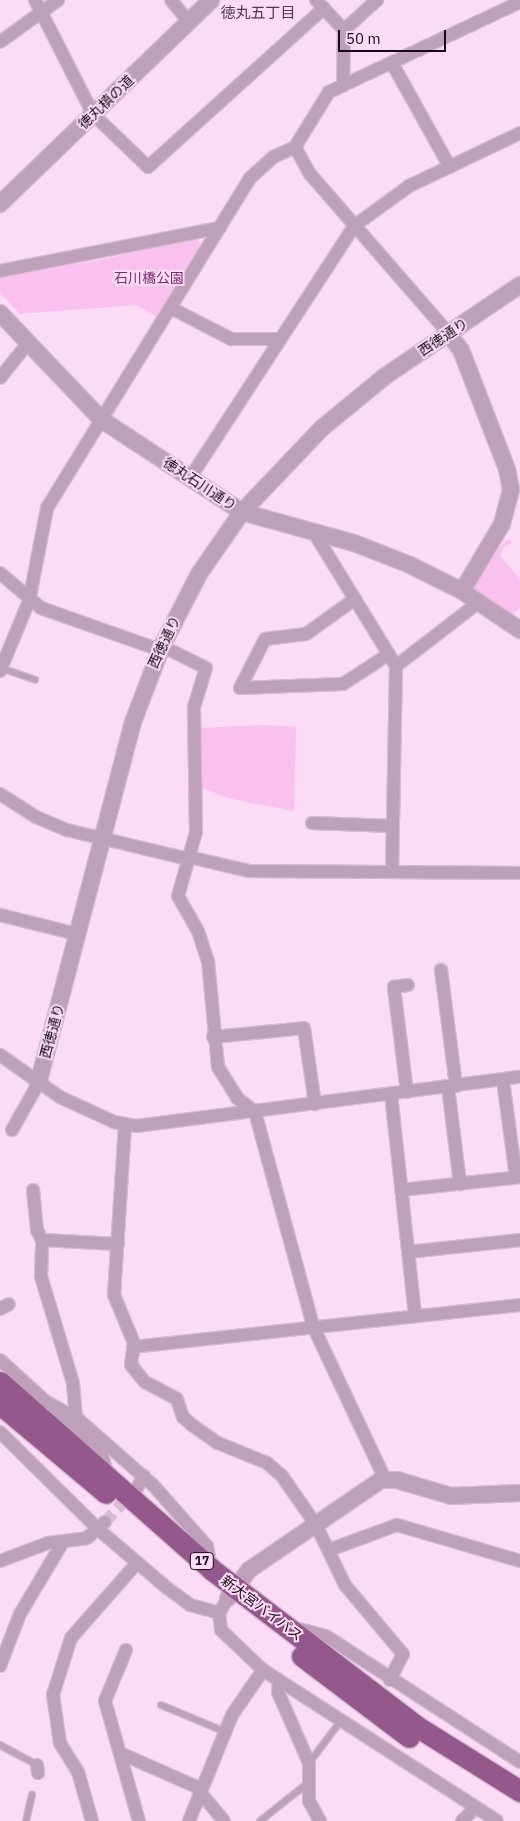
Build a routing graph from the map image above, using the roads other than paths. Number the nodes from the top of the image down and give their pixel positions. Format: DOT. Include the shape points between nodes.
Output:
graph roads {
  1 [pos="35,0"];
  2 [pos="58,0"];
  3 [pos="171,0"];
  4 [pos="211,0"];
  5 [pos="377,0"];
  6 [pos="520,2"];
  7 [pos="320,4"];
  8 [pos="42,14"];
  9 [pos="189,22"];
  10 [pos="344,30"];
  11 [pos="0,42"];
  12 [pos="392,64"];
  13 [pos="343,86"];
  14 [pos="93,114"];
  15 [pos="520,133"];
  16 [pos="294,147"];
  17 [pos="450,166"];
  18 [pos="0,204"];
  19 [pos="354,226"];
  20 [pos="220,228"];
  21 [pos="0,271"];
  22 [pos="520,286"];
  23 [pos="171,308"];
  24 [pos="0,313"];
  25 [pos="448,333"];
  26 [pos="280,339"];
  27 [pos="28,343"];
  28 [pos="0,378"];
  29 [pos="102,420"];
  30 [pos="190,478"];
  31 [pos="242,512"];
  32 [pos="313,531"];
  33 [pos="0,573"];
  34 [pos="462,591"];
  35 [pos="355,599"];
  36 [pos="29,602"];
  37 [pos="479,602"];
  38 [pos="520,630"];
  39 [pos="161,648"];
  40 [pos="388,654"];
  41 [pos="396,666"];
  42 [pos="0,670"];
  43 [pos="35,680"];
  44 [pos="0,794"];
  45 [pos="312,823"];
  46 [pos="393,826"];
  47 [pos="102,838"];
  48 [pos="189,858"];
  49 [pos="392,872"];
  50 [pos="520,873"];
  51 [pos="0,915"];
  52 [pos="77,934"];
  53 [pos="441,970"];
  54 [pos="408,985"];
  55 [pos="213,1037"];
  56 [pos="0,1054"];
  57 [pos="520,1077"];
  58 [pos="503,1080"];
  59 [pos="38,1084"];
  60 [pos="452,1086"];
  61 [pos="408,1092"];
  62 [pos="391,1094"];
  63 [pos="315,1104"];
  64 [pos="255,1112"];
  65 [pos="126,1125"];
  66 [pos="12,1130"];
  67 [pos="518,1177"];
  68 [pos="460,1184"];
  69 [pos="33,1190"];
  70 [pos="401,1190"];
  71 [pos="42,1240"];
  72 [pos="520,1240"];
  73 [pos="118,1244"];
  74 [pos="408,1252"];
  75 [pos="520,1305"];
  76 [pos="414,1316"];
  77 [pos="313,1326"];
  78 [pos="133,1347"];
  79 [pos="0,1360"];
  80 [pos="0,1382"];
  81 [pos="45,1401"];
  82 [pos="0,1404"];
  83 [pos="76,1418"];
  84 [pos="0,1432"];
  85 [pos="107,1474"];
  86 [pos="144,1476"];
  87 [pos="386,1479"];
  88 [pos="136,1488"];
  89 [pos="520,1493"];
  90 [pos="101,1525"];
  91 [pos="316,1525"];
  92 [pos="63,1542"];
  93 [pos="329,1550"];
  94 [pos="0,1561"];
  95 [pos="520,1561"];
  96 [pos="137,1563"];
  97 [pos="211,1569"];
  98 [pos="228,1600"];
  99 [pos="287,1627"];
  100 [pos="126,1650"];
  101 [pos="0,1666"];
  102 [pos="263,1670"];
  103 [pos="279,1680"];
  104 [pos="390,1680"];
  105 [pos="161,1705"];
  106 [pos="337,1726"];
  107 [pos="226,1732"];
  108 [pos="0,1745"];
  109 [pos="122,1754"];
  110 [pos="520,1762"];
  111 [pos="309,1763"];
  112 [pos="37,1769"];
  113 [pos="309,1782"];
  114 [pos="520,1791"];
  115 [pos="203,1792"];
  116 [pos="32,1795"];
  117 [pos="520,1806"];
  118 [pos="476,1808"];
  119 [pos="26,1821"];
  120 [pos="92,1821"];
  121 [pos="139,1821"];
  122 [pos="189,1821"];
  123 [pos="224,1821"];
  124 [pos="260,1821"];
  125 [pos="320,1821"];
  126 [pos="462,1821"];
  127 [pos="497,1821"];
  1 -- 8 [label="street"];
  2 -- 8 [label="street"];
  3 -- 9 [label="street"];
  4 -- 9 [label="street, 徳丸槙の道"];
  5 -- 10 [label="street"];
  6 -- 12 [label="street"];
  7 -- 10 [label="street"];
  7 -- 14 [label="street" via="152,167 143,167"];
  8 -- 11 [label="street"];
  8 -- 14 [label="street"];
  9 -- 14 [label="street, 徳丸槙の道"];
  10 -- 13 [label="street"];
  12 -- 13 [label="street"];
  12 -- 17 [label="street"];
  13 -- 16 [label="street" via="329,92"];
  14 -- 18 [label="street, 徳丸槙の道"];
  15 -- 17 [label="street"];
  16 -- 19 [label="street" via="310,174"];
  16 -- 20 [label="street" via="256,171"];
  17 -- 19 [label="street" via="409,186"];
  19 -- 25 [label="street"];
  19 -- 26 [label="street"];
  20 -- 21 [label="street"];
  20 -- 23 [label="street"];
  22 -- 25 [label="street, 西徳通り"];
  23 -- 26 [label="street" via="231,339"];
  23 -- 29 [label="street"];
  24 -- 27 [label="street, 徳丸石川通り"];
  25 -- 31 [label="street, 西徳通り" via="335,417"];
  25 -- 34 [label="street" via="461,350 507,469 511,490 502,524"];
  26 -- 30 [label="street"];
  27 -- 28 [label="street"];
  27 -- 29 [label="street, 徳丸石川通り"];
  29 -- 30 [label="street, 徳丸石川通り"];
  29 -- 36 [label="street" via="47,508"];
  30 -- 31 [label="street, 徳丸石川通り"];
  31 -- 32 [label="street, 徳丸石川通り"];
  31 -- 39 [label="street, 西徳通り" via="199,574"];
  32 -- 34 [label="street, 徳丸石川通り" via="388,556"];
  32 -- 35 [label="street"];
  33 -- 36 [label="street"];
  34 -- 37 [label="street, 徳丸石川通り"];
  35 -- 40 [label="street"];
  35 -- 40 [label="street" via="306,634 265,639 239,679 240,688 343,684"];
  36 -- 39 [label="street"];
  36 -- 42 [label="street"];
  37 -- 38 [label="street, 徳丸石川通り"];
  37 -- 41 [label="street"];
  39 -- 47 [label="street, 西徳通り" via="132,722"];
  39 -- 48 [label="street" via="210,669 194,707 196,832"];
  40 -- 41 [label="street"];
  41 -- 46 [label="street"];
  42 -- 43 [label="lane"];
  44 -- 47 [label="street" via="36,817"];
  45 -- 46 [label="street"];
  46 -- 49 [label="street"];
  47 -- 48 [label="street"];
  47 -- 52 [label="street, 西徳通り"];
  48 -- 49 [label="street" via="249,871"];
  48 -- 55 [label="street" via="178,896 198,931 208,961"];
  49 -- 50 [label="street"];
  51 -- 52 [label="street"];
  52 -- 59 [label="street, 西徳通り"];
  53 -- 60 [label="street"];
  54 -- 61 [label="street" via="394,987"];
  55 -- 63 [label="street" via="304,1028"];
  55 -- 64 [label="street" via="218,1066 237,1098"];
  56 -- 59 [label="street"];
  57 -- 58 [label="street"];
  58 -- 60 [label="street"];
  58 -- 67 [label="street"];
  59 -- 65 [label="street"];
  59 -- 66 [label="street, 西徳通り"];
  60 -- 61 [label="street"];
  60 -- 68 [label="street"];
  61 -- 62 [label="street"];
  62 -- 63 [label="street"];
  62 -- 70 [label="street"];
  63 -- 64 [label="street"];
  64 -- 65 [label="street"];
  64 -- 77 [label="street"];
  65 -- 73 [label="street"];
  67 -- 68 [label="street"];
  68 -- 70 [label="street"];
  69 -- 71 [label="street" via="37,1230"];
  70 -- 74 [label="street"];
  71 -- 73 [label="street"];
  71 -- 83 [label="street" via="41,1276 52,1301 73,1382"];
  72 -- 74 [label="street"];
  73 -- 78 [label="street" via="114,1295"];
  74 -- 76 [label="street"];
  75 -- 76 [label="street"];
  76 -- 77 [label="street"];
  77 -- 78 [label="street"];
  77 -- 87 [label="street"];
  78 -- 91 [label="street" via="131,1365 145,1382 177,1399 183,1416 218,1443 267,1462 282,1476"];
  79 -- 81 [label="street"];
  80 -- 85 [label="highway, 新大宮バイパス / 17"];
  81 -- 83 [label="street"];
  81 -- 85 [label="street" via="101,1451"];
  82 -- 98 [label="highway, 新大宮バイパス / 17"];
  83 -- 86 [label="street"];
  84 -- 90 [label="street"];
  85 -- 97 [label="highway, 新大宮バイパス / 17"];
  86 -- 88 [label="street"];
  86 -- 97 [label="street" via="208,1546"];
  87 -- 89 [label="street" via="451,1496"];
  87 -- 91 [label="street"];
  90 -- 92 [label="street" via="87,1538"];
  90 -- 96 [label="street"];
  91 -- 93 [label="street"];
  91 -- 98 [label="street" via="249,1570"];
  92 -- 94 [label="street" via="48,1543"];
  92 -- 101 [label="street" via="20,1614"];
  93 -- 95 [label="street" via="397,1525"];
  93 -- 104 [label="street" via="354,1598 403,1654"];
  96 -- 98 [label="street" via="190,1605"];
  96 -- 120 [label="street" via="71,1638 53,1696 60,1743 78,1772"];
  97 -- 98 [label="highway, 新大宮バイパス / 17"];
  98 -- 99 [label="highway, 新大宮バイパス / 17"];
  98 -- 102 [label="street" via="224,1633"];
  98 -- 117 [label="highway, 新大宮バイパス / 17" via="382,1719"];
  99 -- 104 [label="street" via="326,1636"];
  99 -- 114 [label="highway, 新大宮バイパス / 17" via="429,1735"];
  100 -- 109 [label="street" via="105,1701"];
  102 -- 103 [label="street"];
  102 -- 107 [label="street" via="232,1715"];
  103 -- 111 [label="street" via="278,1692"];
  103 -- 118 [label="street"];
  104 -- 110 [label="street"];
  105 -- 107 [label="lane"];
  106 -- 111 [label="lane"];
  107 -- 115 [label="street"];
  108 -- 112 [label="lane"];
  109 -- 115 [label="street"];
  109 -- 121 [label="street"];
  111 -- 113 [label="street"];
  113 -- 124 [label="lane"];
  113 -- 125 [label="street" via="309,1801"];
  115 -- 122 [label="street"];
  115 -- 123 [label="street"];
  116 -- 119 [label="lane"];
  118 -- 126 [label="street"];
  118 -- 127 [label="street"];
}
